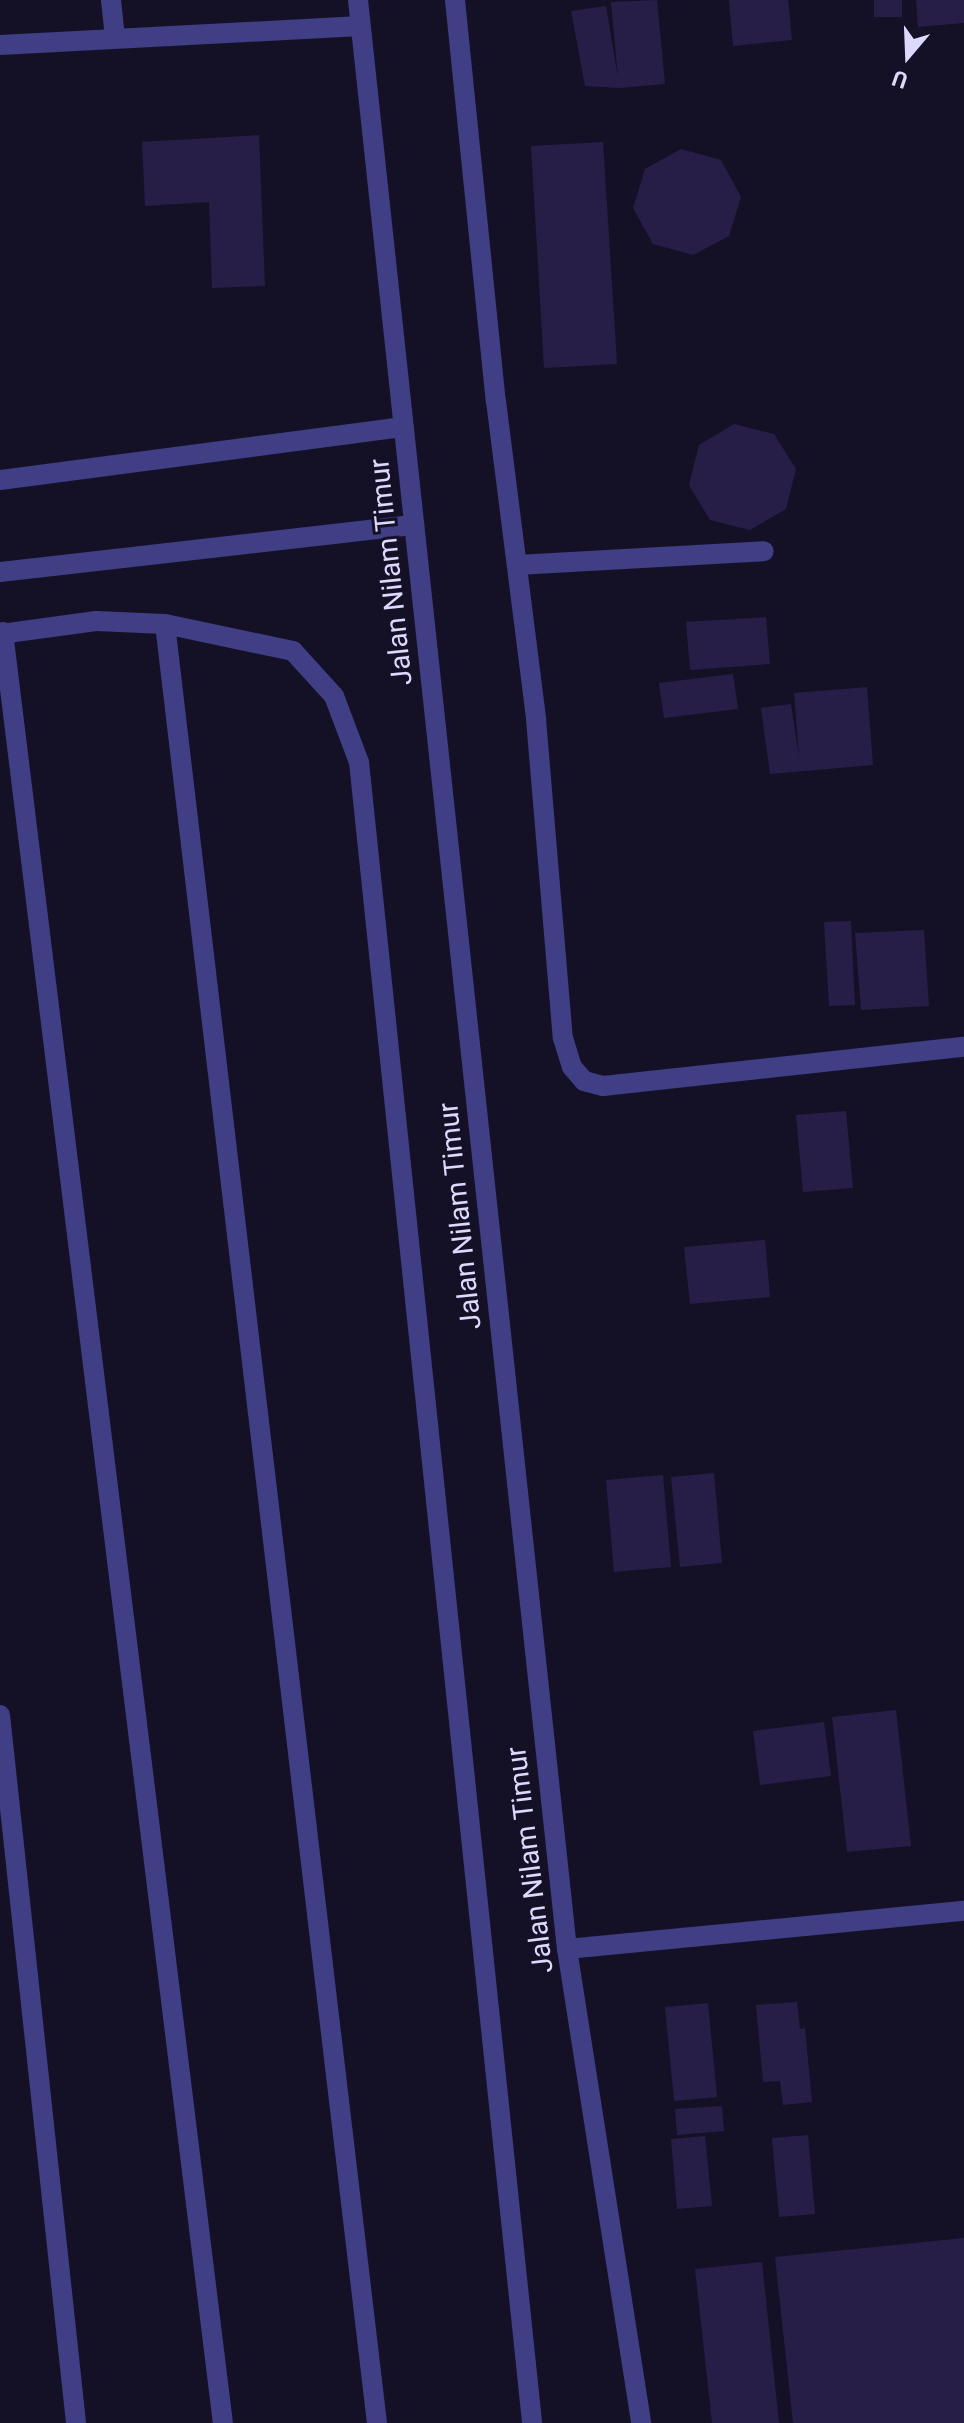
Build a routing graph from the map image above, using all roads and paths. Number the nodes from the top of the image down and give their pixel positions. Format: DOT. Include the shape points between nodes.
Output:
graph roads {
  1 [pos="111,0"];
  2 [pos="358,0"];
  3 [pos="460,0"];
  4 [pos="360,26"];
  5 [pos="115,38"];
  6 [pos="0,45"];
  7 [pos="404,427"];
  8 [pos="0,480"];
  9 [pos="414,525"];
  10 [pos="764,551"];
  11 [pos="517,565"];
  12 [pos="0,572"];
  13 [pos="165,624"];
  14 [pos="2,633"];
  15 [pos="964,1047"];
  16 [pos="0,1715"];
  17 [pos="964,1911"];
  18 [pos="567,1949"];
  19 [pos="76,2423"];
  20 [pos="223,2423"];
  21 [pos="377,2423"];
  22 [pos="532,2423"];
  23 [pos="641,2423"];
  1 -- 5 [label="lane"];
  2 -- 4 [label="lane, Jalan Nilam Timur"];
  3 -- 11 [label="lane"];
  4 -- 5 [label="lane"];
  4 -- 7 [label="lane, Jalan Nilam Timur"];
  5 -- 6 [label="lane"];
  7 -- 8 [label="lane"];
  7 -- 9 [label="lane, Jalan Nilam Timur"];
  9 -- 12 [label="lane"];
  9 -- 18 [label="lane, Jalan Nilam Timur"];
  10 -- 11 [label="lane"];
  11 -- 15 [label="lane" via="536,719 563,1038 572,1067 584,1081 603,1086"];
  13 -- 14 [label="lane" via="96,621"];
  13 -- 21 [label="lane"];
  13 -- 22 [label="lane" via="293,651 334,696 359,762"];
  14 -- 20 [label="lane"];
  16 -- 19 [label="lane"];
  17 -- 18 [label="lane"];
  18 -- 23 [label="lane, Jalan Nilam Timur"];
}
